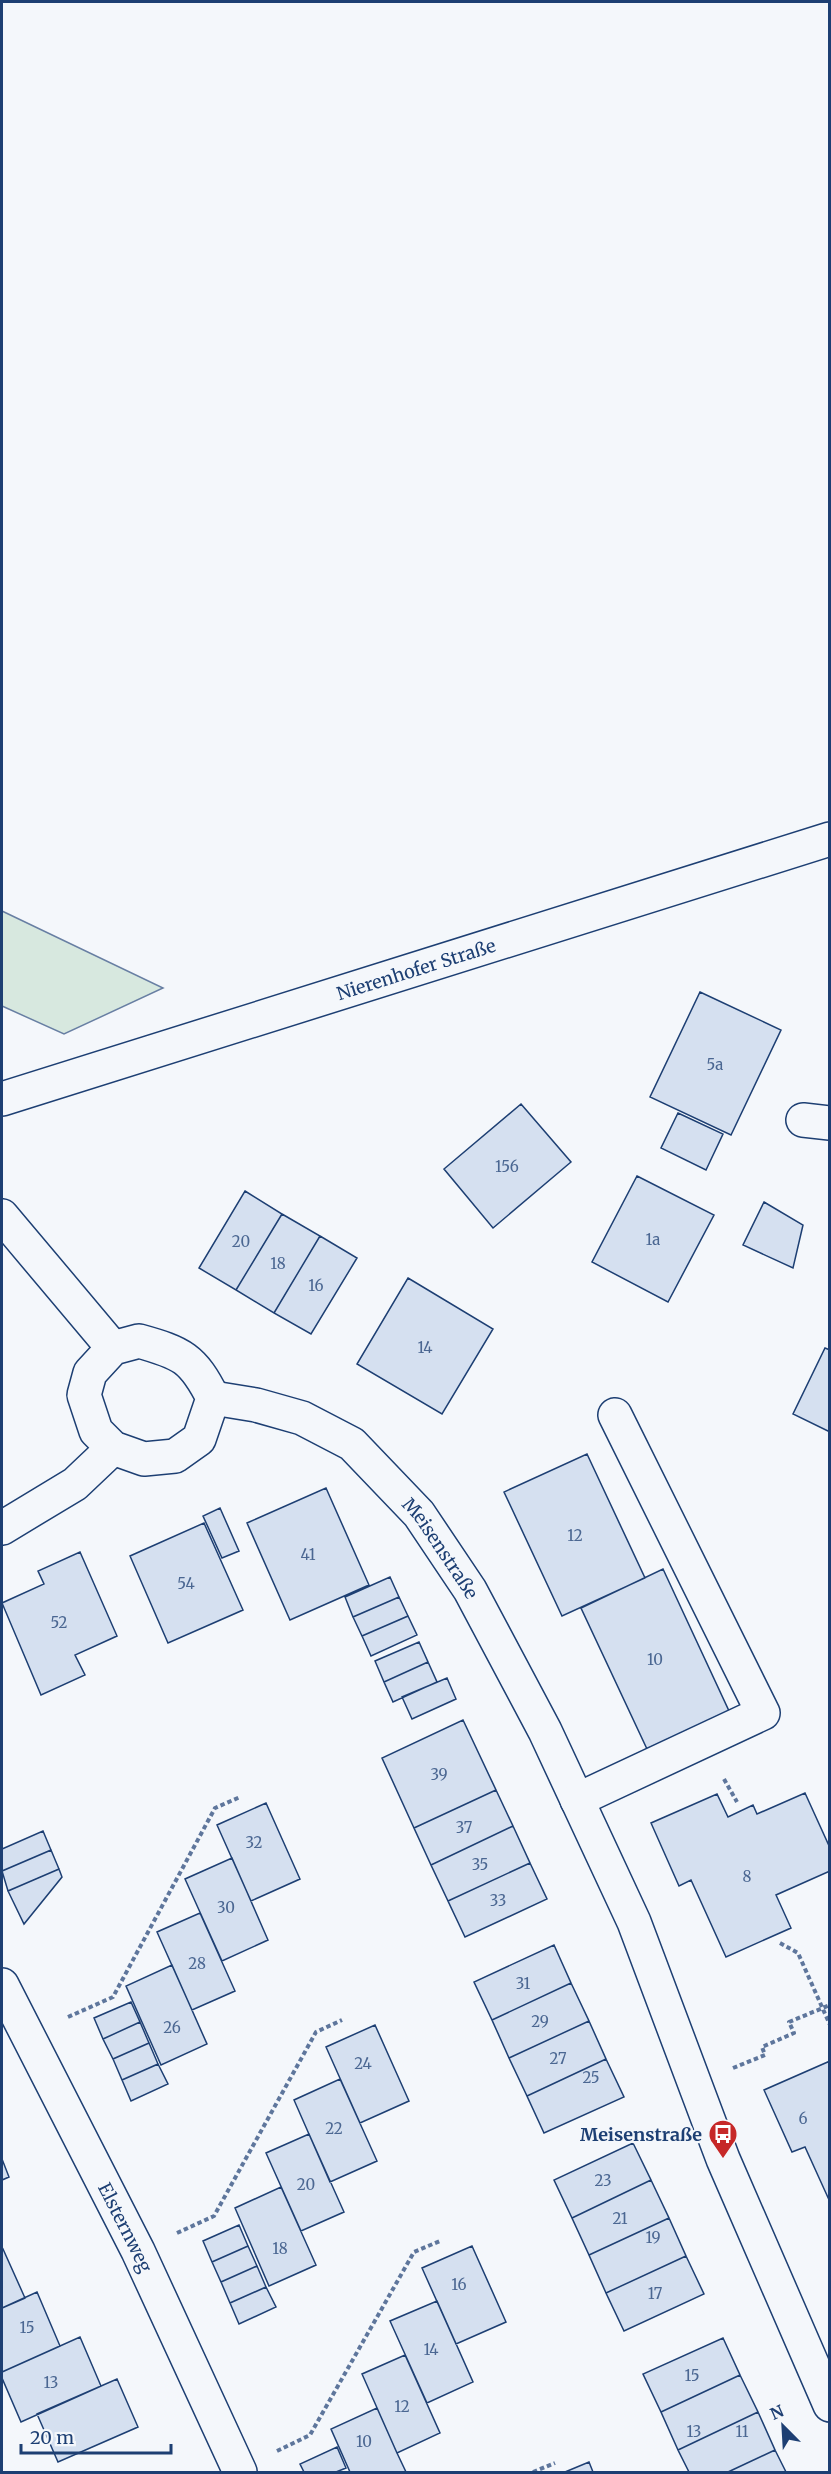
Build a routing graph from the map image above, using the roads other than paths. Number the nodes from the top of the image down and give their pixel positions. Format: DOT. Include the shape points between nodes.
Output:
graph roads {
  1 [pos="830,839"];
  2 [pos="2,1099"];
  3 [pos="2,1216"];
  4 [pos="113,1348"];
  5 [pos="213,1398"];
  6 [pos="615,1415"];
  7 [pos="113,1448"];
  8 [pos="2,1528"];
  9 [pos="577,1800"];
  10 [pos="2,1985"];
  11 [pos="830,2405"];
  12 [pos="239,2470"];
  1 -- 2 [label="street, Nierenhofer Straße"];
  3 -- 4 [label="street"];
  4 -- 5 [label="street" via="139,1341 176,1351 200,1372"];
  4 -- 7 [label="street" via="90,1373 84,1395 96,1431"];
  5 -- 7 [label="street" via="199,1439 174,1456 144,1459"];
  5 -- 9 [label="street, Meisenstraße" via="302,1418 352,1444 419,1514 470,1590"];
  6 -- 9 [label="street" via="763,1713"];
  7 -- 8 [label="street" via="75,1484"];
  9 -- 11 [label="street, Meisenstraße" via="634,1922 723,2159"];
  10 -- 12 [label="street, Elsternweg" via="138,2251"];
}
